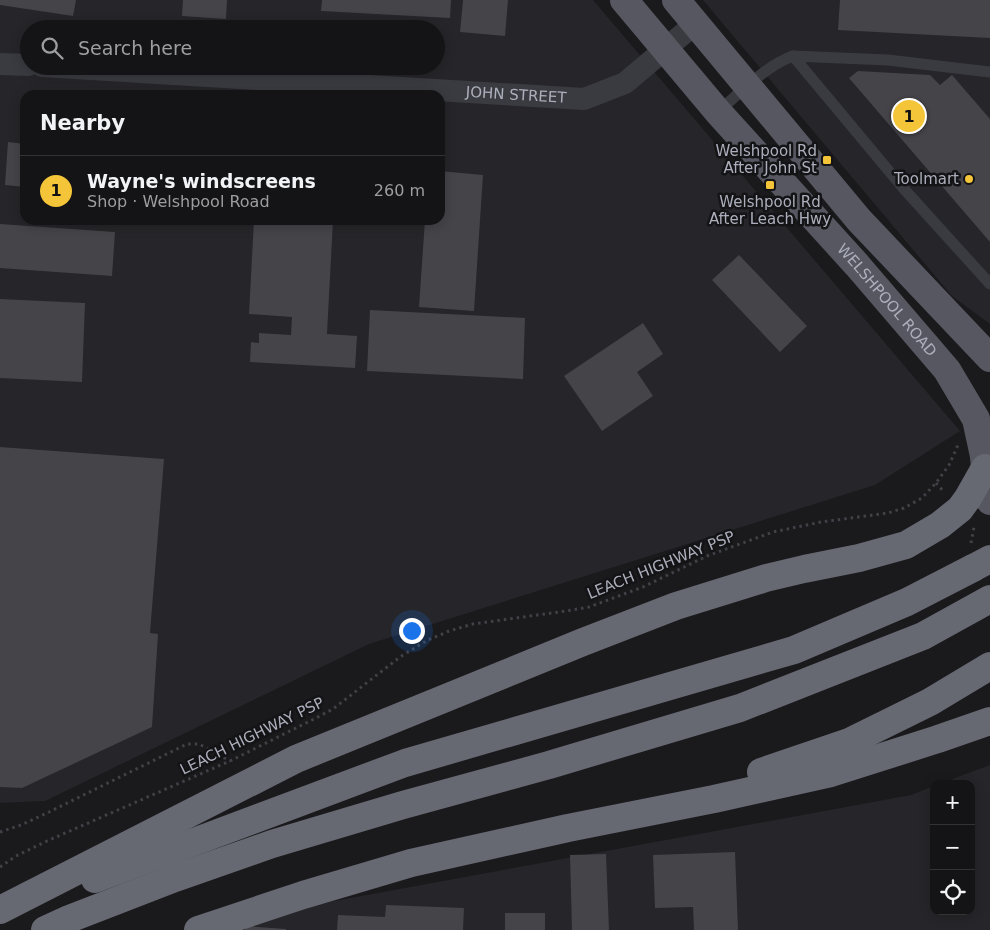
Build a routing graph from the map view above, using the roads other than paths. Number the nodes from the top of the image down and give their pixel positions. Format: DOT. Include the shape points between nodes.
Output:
graph roads {
  1 [pos="624,0"];
  2 [pos="676,0"];
  3 [pos="696,23"];
  4 [pos="666,49"];
  5 [pos="792,56"];
  6 [pos="0,64"];
  7 [pos="20,65"];
  8 [pos="990,72"];
  9 [pos="190,75"];
  10 [pos="748,85"];
  11 [pos="436,90"];
  12 [pos="445,91"];
  13 [pos="718,112"];
  14 [pos="990,284"];
  15 [pos="990,358"];
  16 [pos="986,455"];
  17 [pos="990,501"];
  18 [pos="981,563"];
  19 [pos="990,599"];
  20 [pos="990,666"];
  21 [pos="990,721"];
  22 [pos="568,828"];
  23 [pos="0,910"];
  24 [pos="0,914"];
  25 [pos="45,930"];
  26 [pos="198,930"];
  1 -- 4 [label="main road, WELSHPOOL ROAD"];
  2 -- 3 [label="main road"];
  3 -- 4 [label="street, JOHN STREET"];
  3 -- 10 [label="main road"];
  4 -- 12 [label="street, JOHN STREET" via="626,83 584,99"];
  4 -- 13 [label="main road, WELSHPOOL ROAD"];
  5 -- 8 [label="lane" via="888,60"];
  5 -- 10 [label="lane"];
  5 -- 14 [label="lane" via="904,189"];
  6 -- 7 [label="street"];
  9 -- 11 [label="street, JOHN STREET"];
  10 -- 13 [label="lane"];
  10 -- 15 [label="main road" via="860,220"];
  13 -- 16 [label="main road, WELSHPOOL ROAD" via="947,370 976,419"];
  16 -- 17 [label="main road, WELSHPOOL ROAD"];
  16 -- 23 [label="highway" via="960,509 940,525 906,544 757,581 676,606 565,649 296,759"];
  18 -- 24 [label="highway" via="907,602 794,650 405,763"];
  19 -- 25 [label="highway" via="923,636 740,708 272,844 175,878"];
  20 -- 22 [label="highway" via="930,702 850,742 779,767"];
  21 -- 22 [label="highway" via="831,773"];
  22 -- 26 [label="highway" via="411,863"];
}
